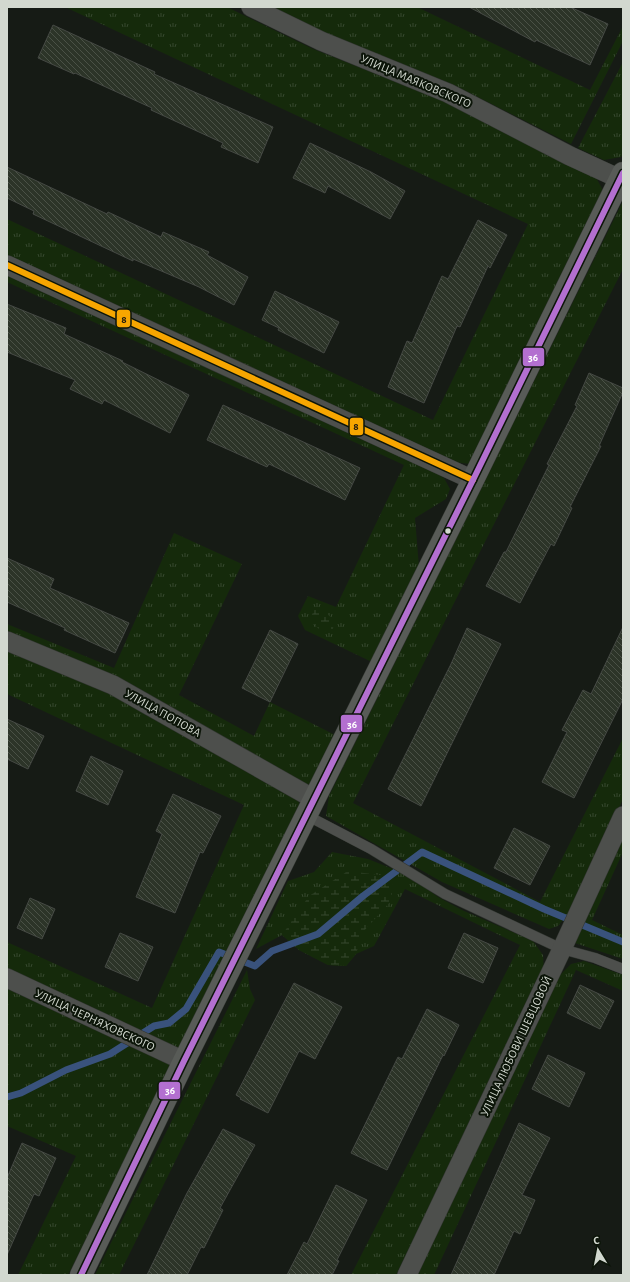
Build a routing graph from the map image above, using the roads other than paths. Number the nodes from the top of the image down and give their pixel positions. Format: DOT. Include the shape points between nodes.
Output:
graph roads {
  1 [pos="251,7"];
  2 [pos="622,177"];
  3 [pos="7,265"];
  4 [pos="473,480"];
  5 [pos="7,641"];
  6 [pos="310,807"];
  7 [pos="623,816"];
  8 [pos="562,949"];
  9 [pos="623,969"];
  10 [pos="7,978"];
  11 [pos="184,1061"];
  12 [pos="81,1275"];
  13 [pos="407,1275"];
  1 -- 2 [label="street, УЛИЦА МАЯКОВСКОГО" via="321,41 448,93 570,156"];
  2 -- 4 [label="street"];
  3 -- 4 [label="street"];
  4 -- 6 [label="street"];
  5 -- 6 [label="street, УЛИЦА ПОПОВА" via="113,685"];
  6 -- 8 [label="lane" via="371,849 445,894"];
  6 -- 11 [label="street"];
  7 -- 8 [label="street, УЛИЦА ЛЮБОВИ ШЕВЦОВОЙ"];
  8 -- 9 [label="lane"];
  8 -- 13 [label="street, УЛИЦА ЛЮБОВИ ШЕВЦОВОЙ"];
  10 -- 11 [label="street, УЛИЦА ЧЕРНЯХОВСКОГО"];
  11 -- 12 [label="street"];
}
